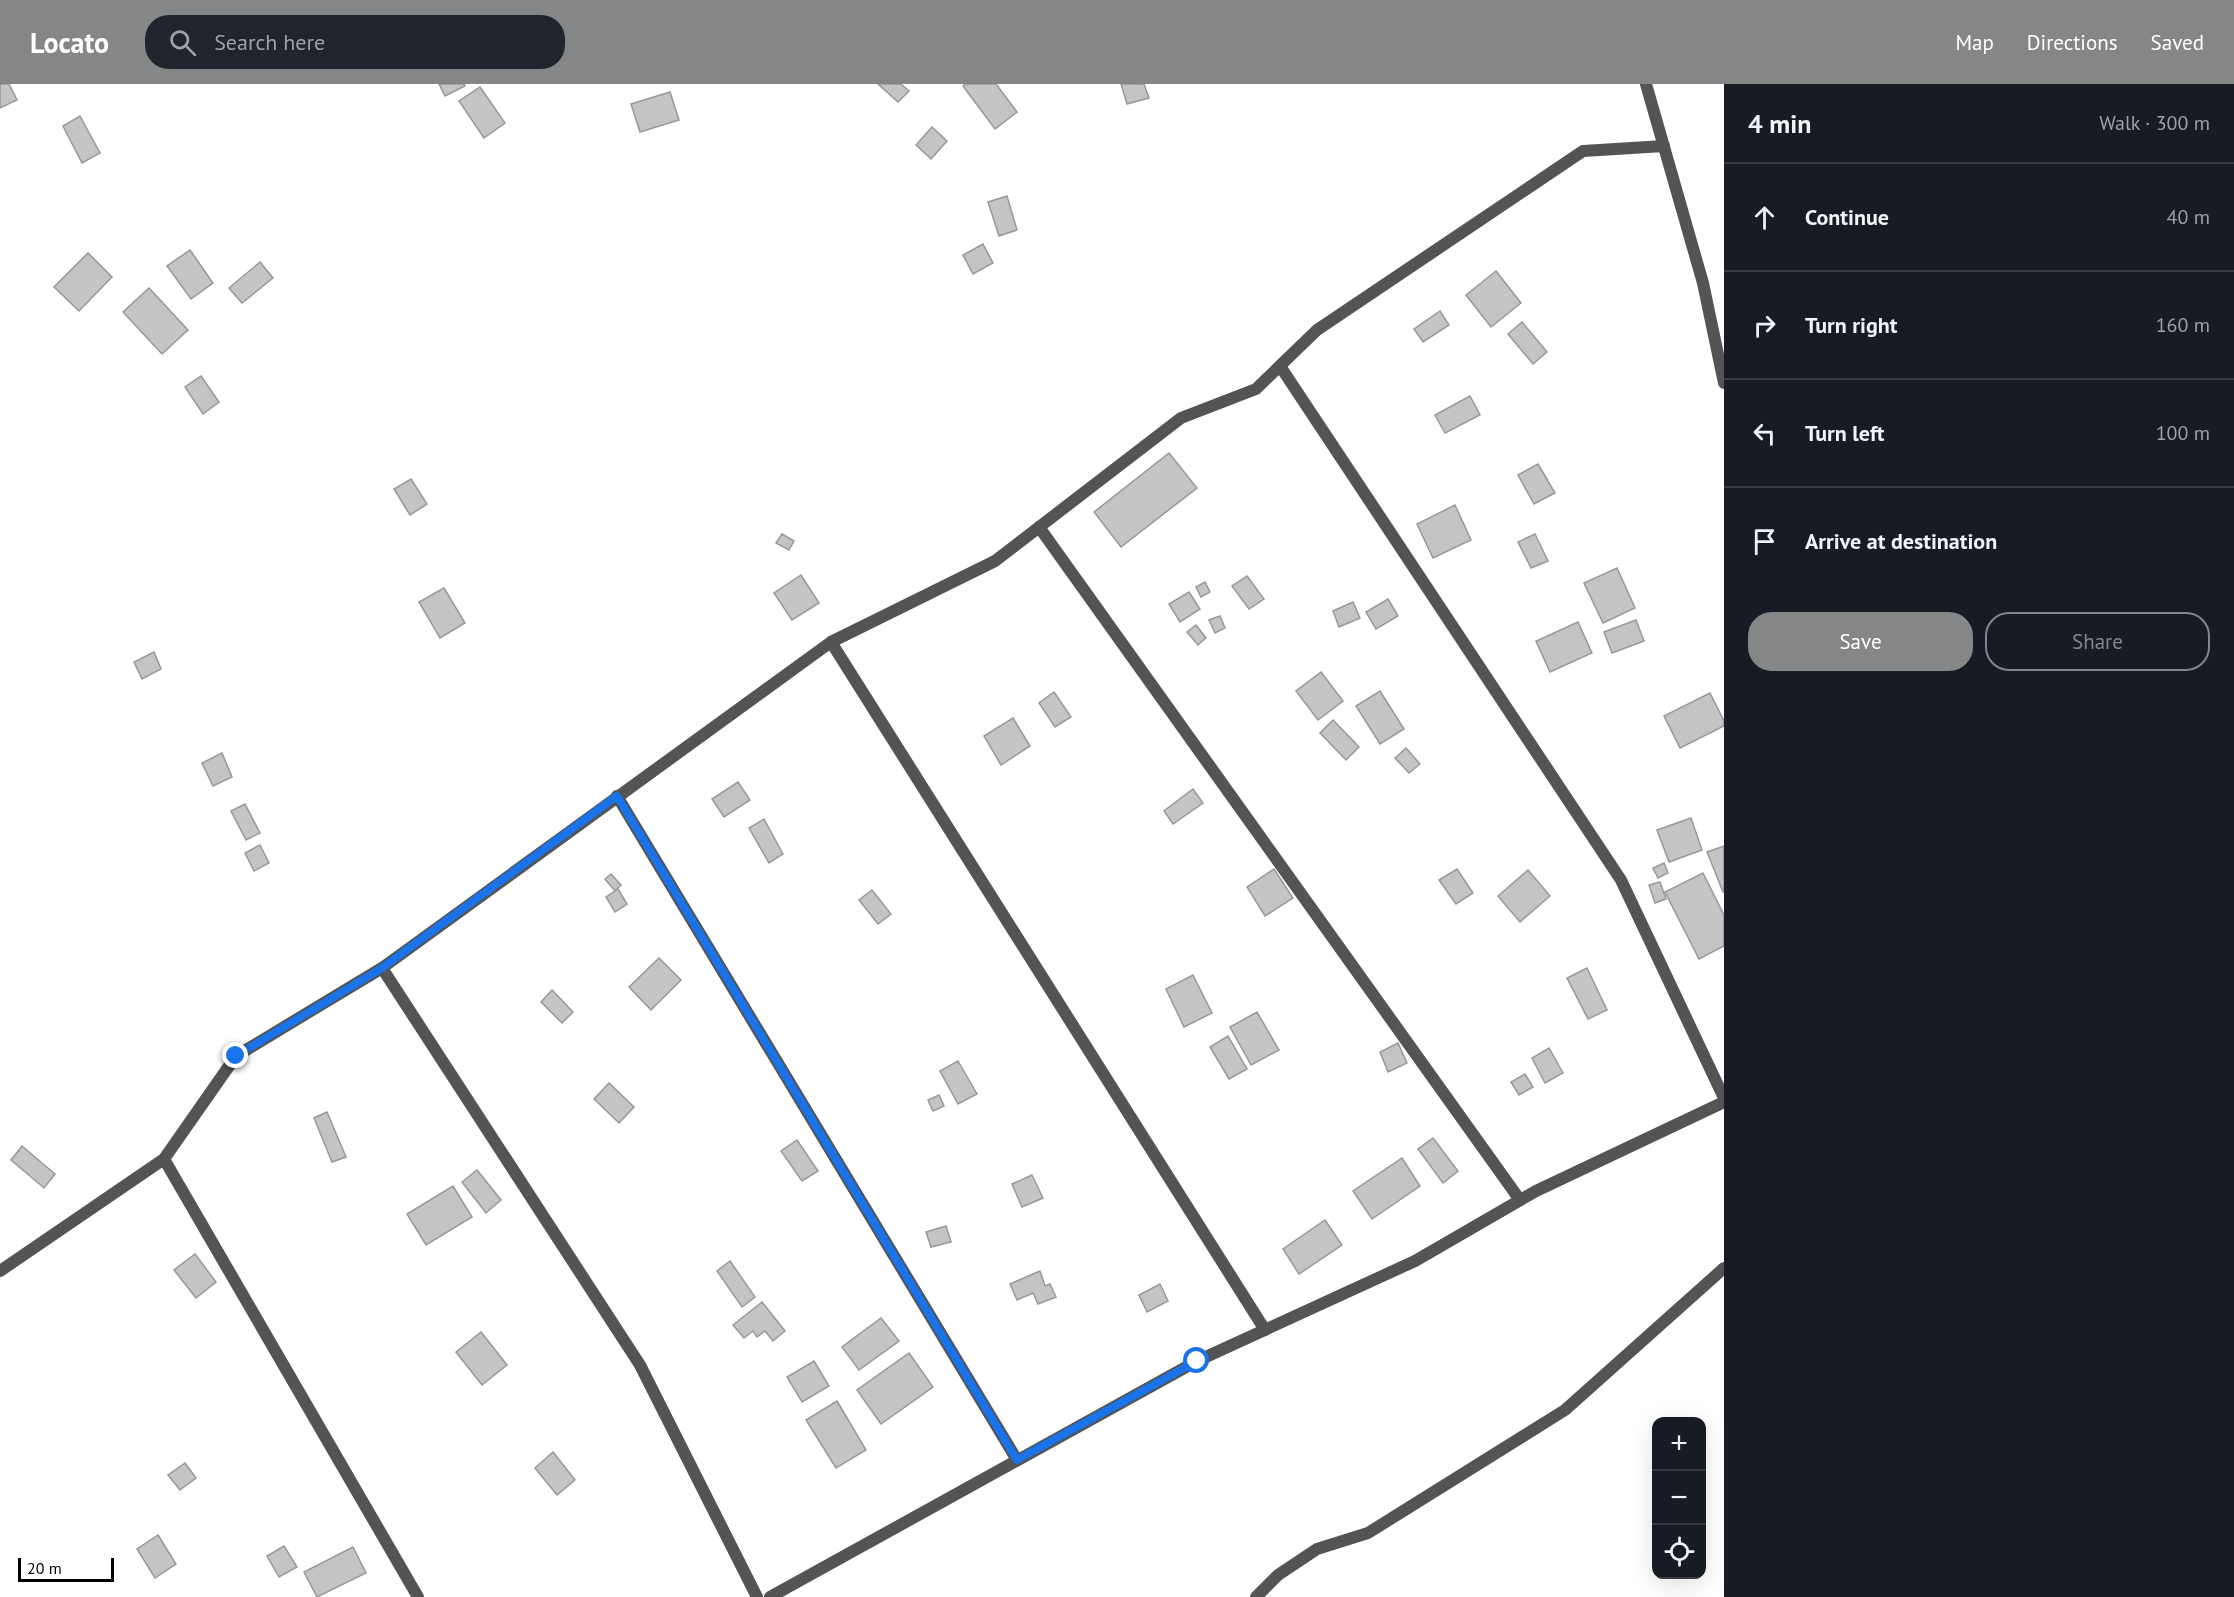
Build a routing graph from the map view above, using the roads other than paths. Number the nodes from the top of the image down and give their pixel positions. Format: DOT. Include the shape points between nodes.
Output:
graph roads {
  1 [pos="1646,84"];
  2 [pos="1664,146"];
  3 [pos="1280,366"];
  4 [pos="1724,383"];
  5 [pos="1039,527"];
  6 [pos="831,642"];
  7 [pos="617,796"];
  8 [pos="382,968"];
  9 [pos="1724,1100"];
  10 [pos="164,1159"];
  11 [pos="1520,1200"];
  12 [pos="1724,1268"];
  13 [pos="0,1271"];
  14 [pos="1265,1330"];
  15 [pos="1017,1460"];
  16 [pos="418,1597"];
  17 [pos="757,1597"];
  18 [pos="770,1597"];
  19 [pos="1256,1597"];
  1 -- 2 [label="street"];
  2 -- 3 [label="street" via="1583,152 1317,330"];
  2 -- 4 [label="street" via="1703,283"];
  3 -- 5 [label="street" via="1256,389 1181,418"];
  3 -- 9 [label="street" via="1621,880"];
  5 -- 6 [label="street" via="995,561"];
  5 -- 11 [label="street"];
  6 -- 7 [label="street"];
  6 -- 14 [label="street"];
  7 -- 8 [label="street"];
  7 -- 15 [label="street"];
  8 -- 10 [label="street" via="236,1056"];
  8 -- 17 [label="street" via="640,1365"];
  9 -- 11 [label="street"];
  10 -- 13 [label="street"];
  10 -- 16 [label="street"];
  11 -- 14 [label="street" via="1415,1261"];
  12 -- 19 [label="street" via="1565,1410 1368,1533 1317,1549 1278,1575"];
  14 -- 15 [label="street" via="1197,1361"];
  15 -- 18 [label="street"];
}
